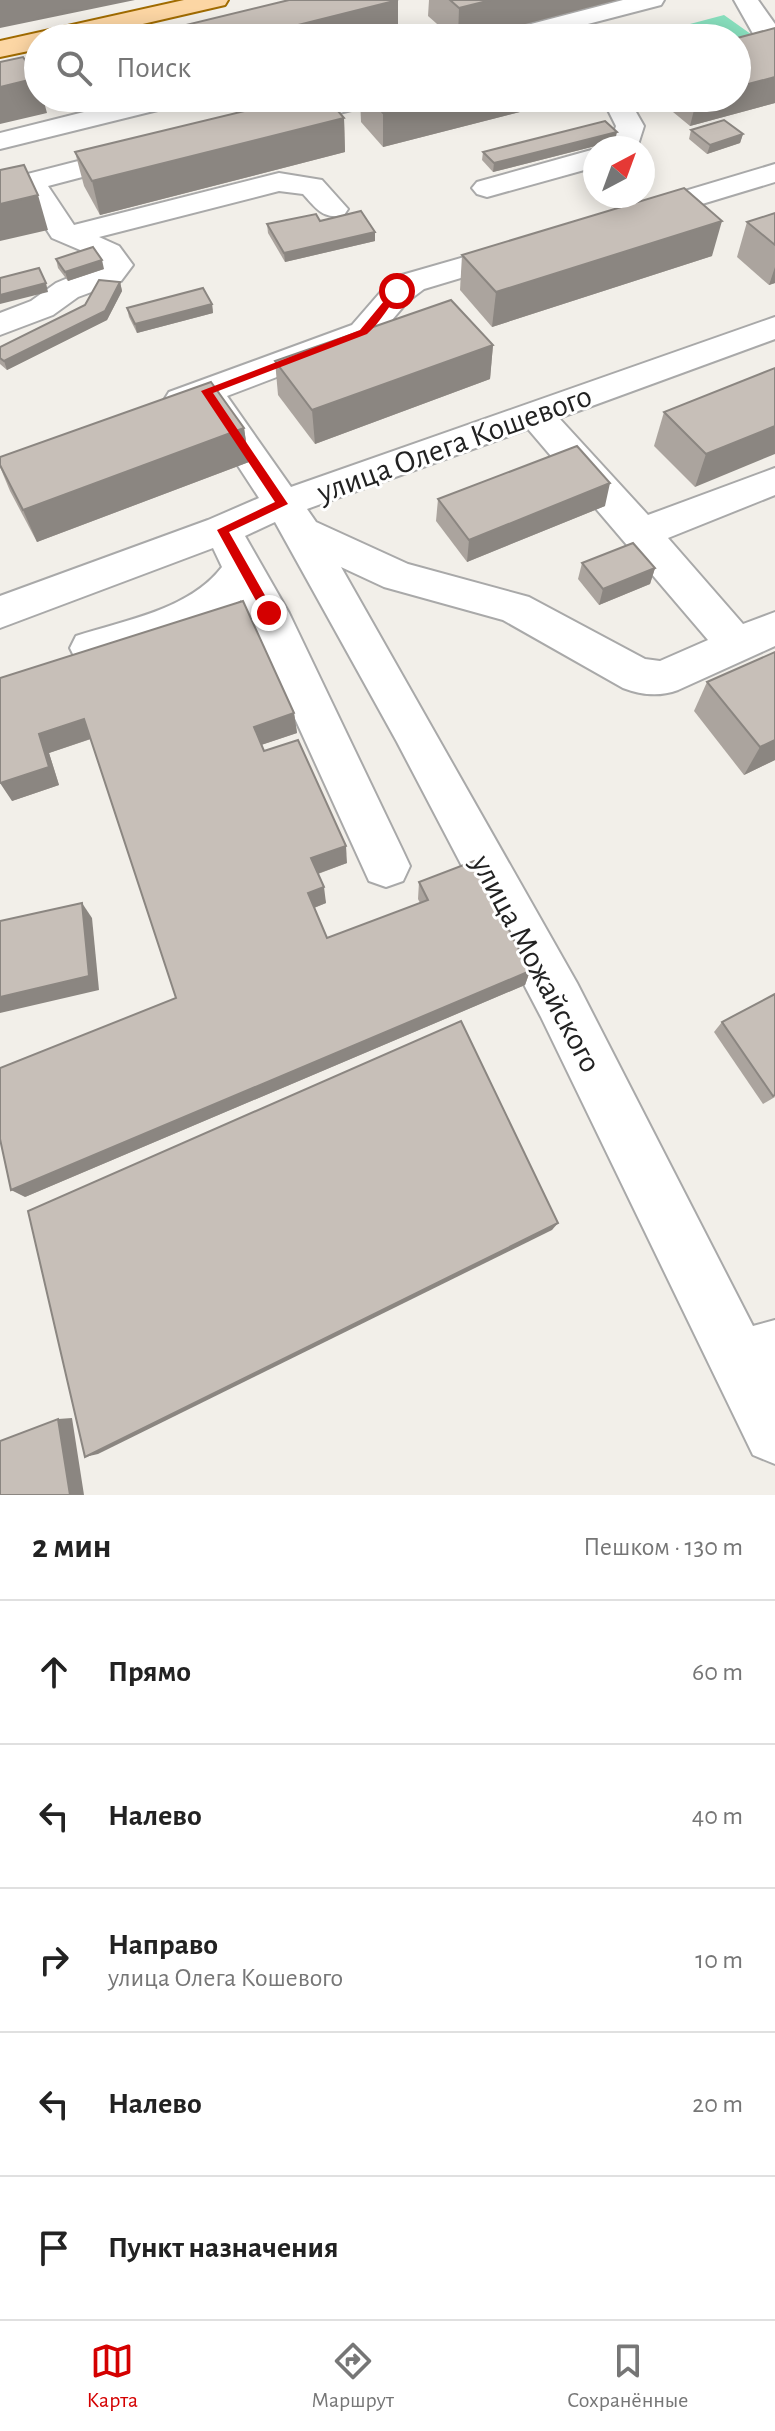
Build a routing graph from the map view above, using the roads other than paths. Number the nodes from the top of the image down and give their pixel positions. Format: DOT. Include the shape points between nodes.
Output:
graph roads {
  1 [pos="216,0"];
  2 [pos="652,0"];
  3 [pos="755,2"];
  4 [pos="111,24"];
  5 [pos="559,24"];
  6 [pos="24,44"];
  7 [pos="0,49"];
  8 [pos="751,49"];
  9 [pos="76,112"];
  10 [pos="90,112"];
  11 [pos="308,112"];
  12 [pos="622,112"];
  13 [pos="258,124"];
  14 [pos="627,136"];
  15 [pos="0,141"];
  16 [pos="165,147"];
  17 [pos="119,158"];
  18 [pos="583,161"];
  19 [pos="775,173"];
  20 [pos="32,183"];
  21 [pos="487,188"];
  22 [pos="0,190"];
  23 [pos="333,209"];
  24 [pos="609,223"];
  25 [pos="69,235"];
  26 [pos="549,241"];
  27 [pos="0,325"];
  28 [pos="768,338"];
  29 [pos="206,391"];
  30 [pos="147,412"];
  31 [pos="536,415"];
  32 [pos="775,481"];
  33 [pos="292,518"];
  34 [pos="222,530"];
  35 [pos="641,533"];
  36 [pos="243,569"];
  37 [pos="0,612"];
  38 [pos="775,628"];
  39 [pos="737,645"];
  40 [pos="91,648"];
  41 [pos="386,866"];
  42 [pos="756,1356"];
  43 [pos="775,1433"];
  1 -- 4 [label="main road"];
  2 -- 5 [label="lane"];
  3 -- 8 [label="lane" via="770,43"];
  6 -- 7 [label="main road"];
  9 -- 15 [label="lane"];
  10 -- 17 [label="lane"];
  11 -- 13 [label="lane"];
  12 -- 14 [label="lane" via="630,126"];
  16 -- 17 [label="lane"];
  17 -- 20 [label="lane"];
  18 -- 21 [label="lane"];
  19 -- 24 [label="lane"];
  20 -- 22 [label="lane"];
  20 -- 25 [label="lane"];
  23 -- 25 [label="lane" via="312,186 279,182"];
  25 -- 27 [label="lane" via="97,245 117,265 110,274"];
  26 -- 29 [label="lane" via="413,282 383,305 364,332"];
  28 -- 31 [label="lane, улица Олега Кошевого"];
  29 -- 30 [label="lane"];
  29 -- 33 [label="lane, улица Можайского"];
  31 -- 33 [label="lane, улица Олега Кошевого"];
  31 -- 35 [label="lane"];
  32 -- 35 [label="lane"];
  33 -- 34 [label="lane, улица Олега Кошевого"];
  33 -- 39 [label="lane" via="398,576 515,608 638,676 663,678"];
  33 -- 42 [label="lane, улица Можайского"];
  34 -- 36 [label="lane"];
  34 -- 37 [label="lane, улица Олега Кошевого"];
  35 -- 39 [label="lane"];
  36 -- 40 [label="lane" via="218,600"];
  36 -- 41 [label="lane" via="269,613"];
  38 -- 39 [label="lane"];
  42 -- 43 [label="lane, улица Можайского"];
}
